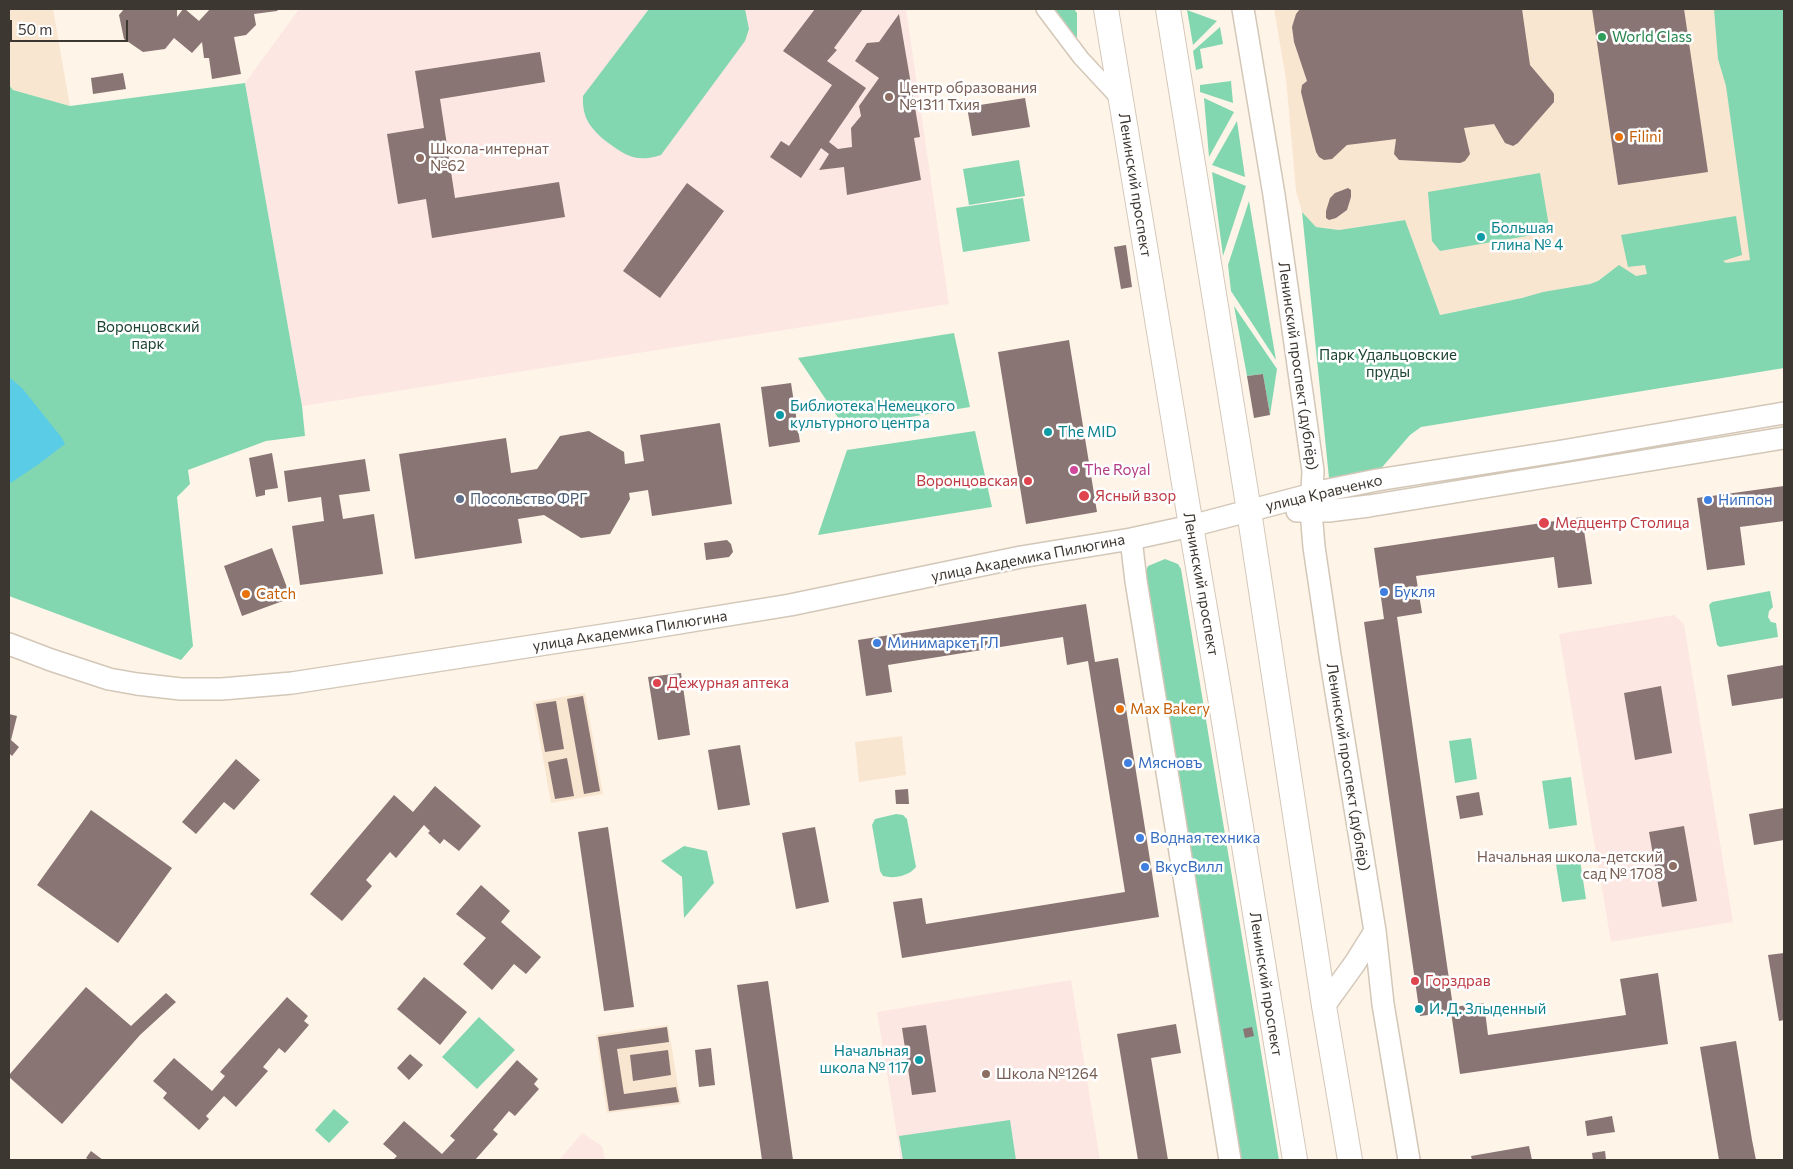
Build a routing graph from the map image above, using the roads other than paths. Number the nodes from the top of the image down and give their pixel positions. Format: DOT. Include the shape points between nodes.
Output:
graph roads {
  1 [pos="1044,9"];
  2 [pos="1106,9"];
  3 [pos="1168,9"];
  4 [pos="1243,9"];
  5 [pos="1121,101"];
  6 [pos="1784,413"];
  7 [pos="1784,438"];
  8 [pos="1311,503"];
  9 [pos="1249,511"];
  10 [pos="1191,526"];
  11 [pos="1131,539"];
  12 [pos="9,644"];
  13 [pos="1375,931"];
  14 [pos="1324,1006"];
  15 [pos="1230,1160"];
  16 [pos="1295,1160"];
  17 [pos="1350,1160"];
  18 [pos="1409,1160"];
  1 -- 5 [label="street" via="1081,58"];
  2 -- 5 [label="main road, Ленинский проспект"];
  3 -- 9 [label="main road"];
  4 -- 8 [label="street, Ленинский проспект (дублёр)" via="1302,392 1313,472"];
  5 -- 10 [label="main road, Ленинский проспект"];
  6 -- 8 [label="street, улица Кравченко" via="1378,480"];
  7 -- 8 [label="street, улица Кравченко" via="1380,504 1328,511"];
  8 -- 9 [label="street, улица Кравченко"];
  8 -- 13 [label="street, Ленинский проспект (дублёр)" via="1330,655"];
  9 -- 10 [label="street, улица Академика Пилюгина"];
  9 -- 14 [label="main road"];
  10 -- 11 [label="street, улица Академика Пилюгина"];
  10 -- 16 [label="main road, Ленинский проспект"];
  11 -- 12 [label="street, улица Академика Пилюгина" via="1021,557 790,605 292,683 222,689 137,684 109,679"];
  11 -- 15 [label="street"];
  13 -- 14 [label="street"];
  13 -- 18 [label="street, Ленинский проспект (дублёр)" via="1383,1004"];
  14 -- 17 [label="main road"];
}
